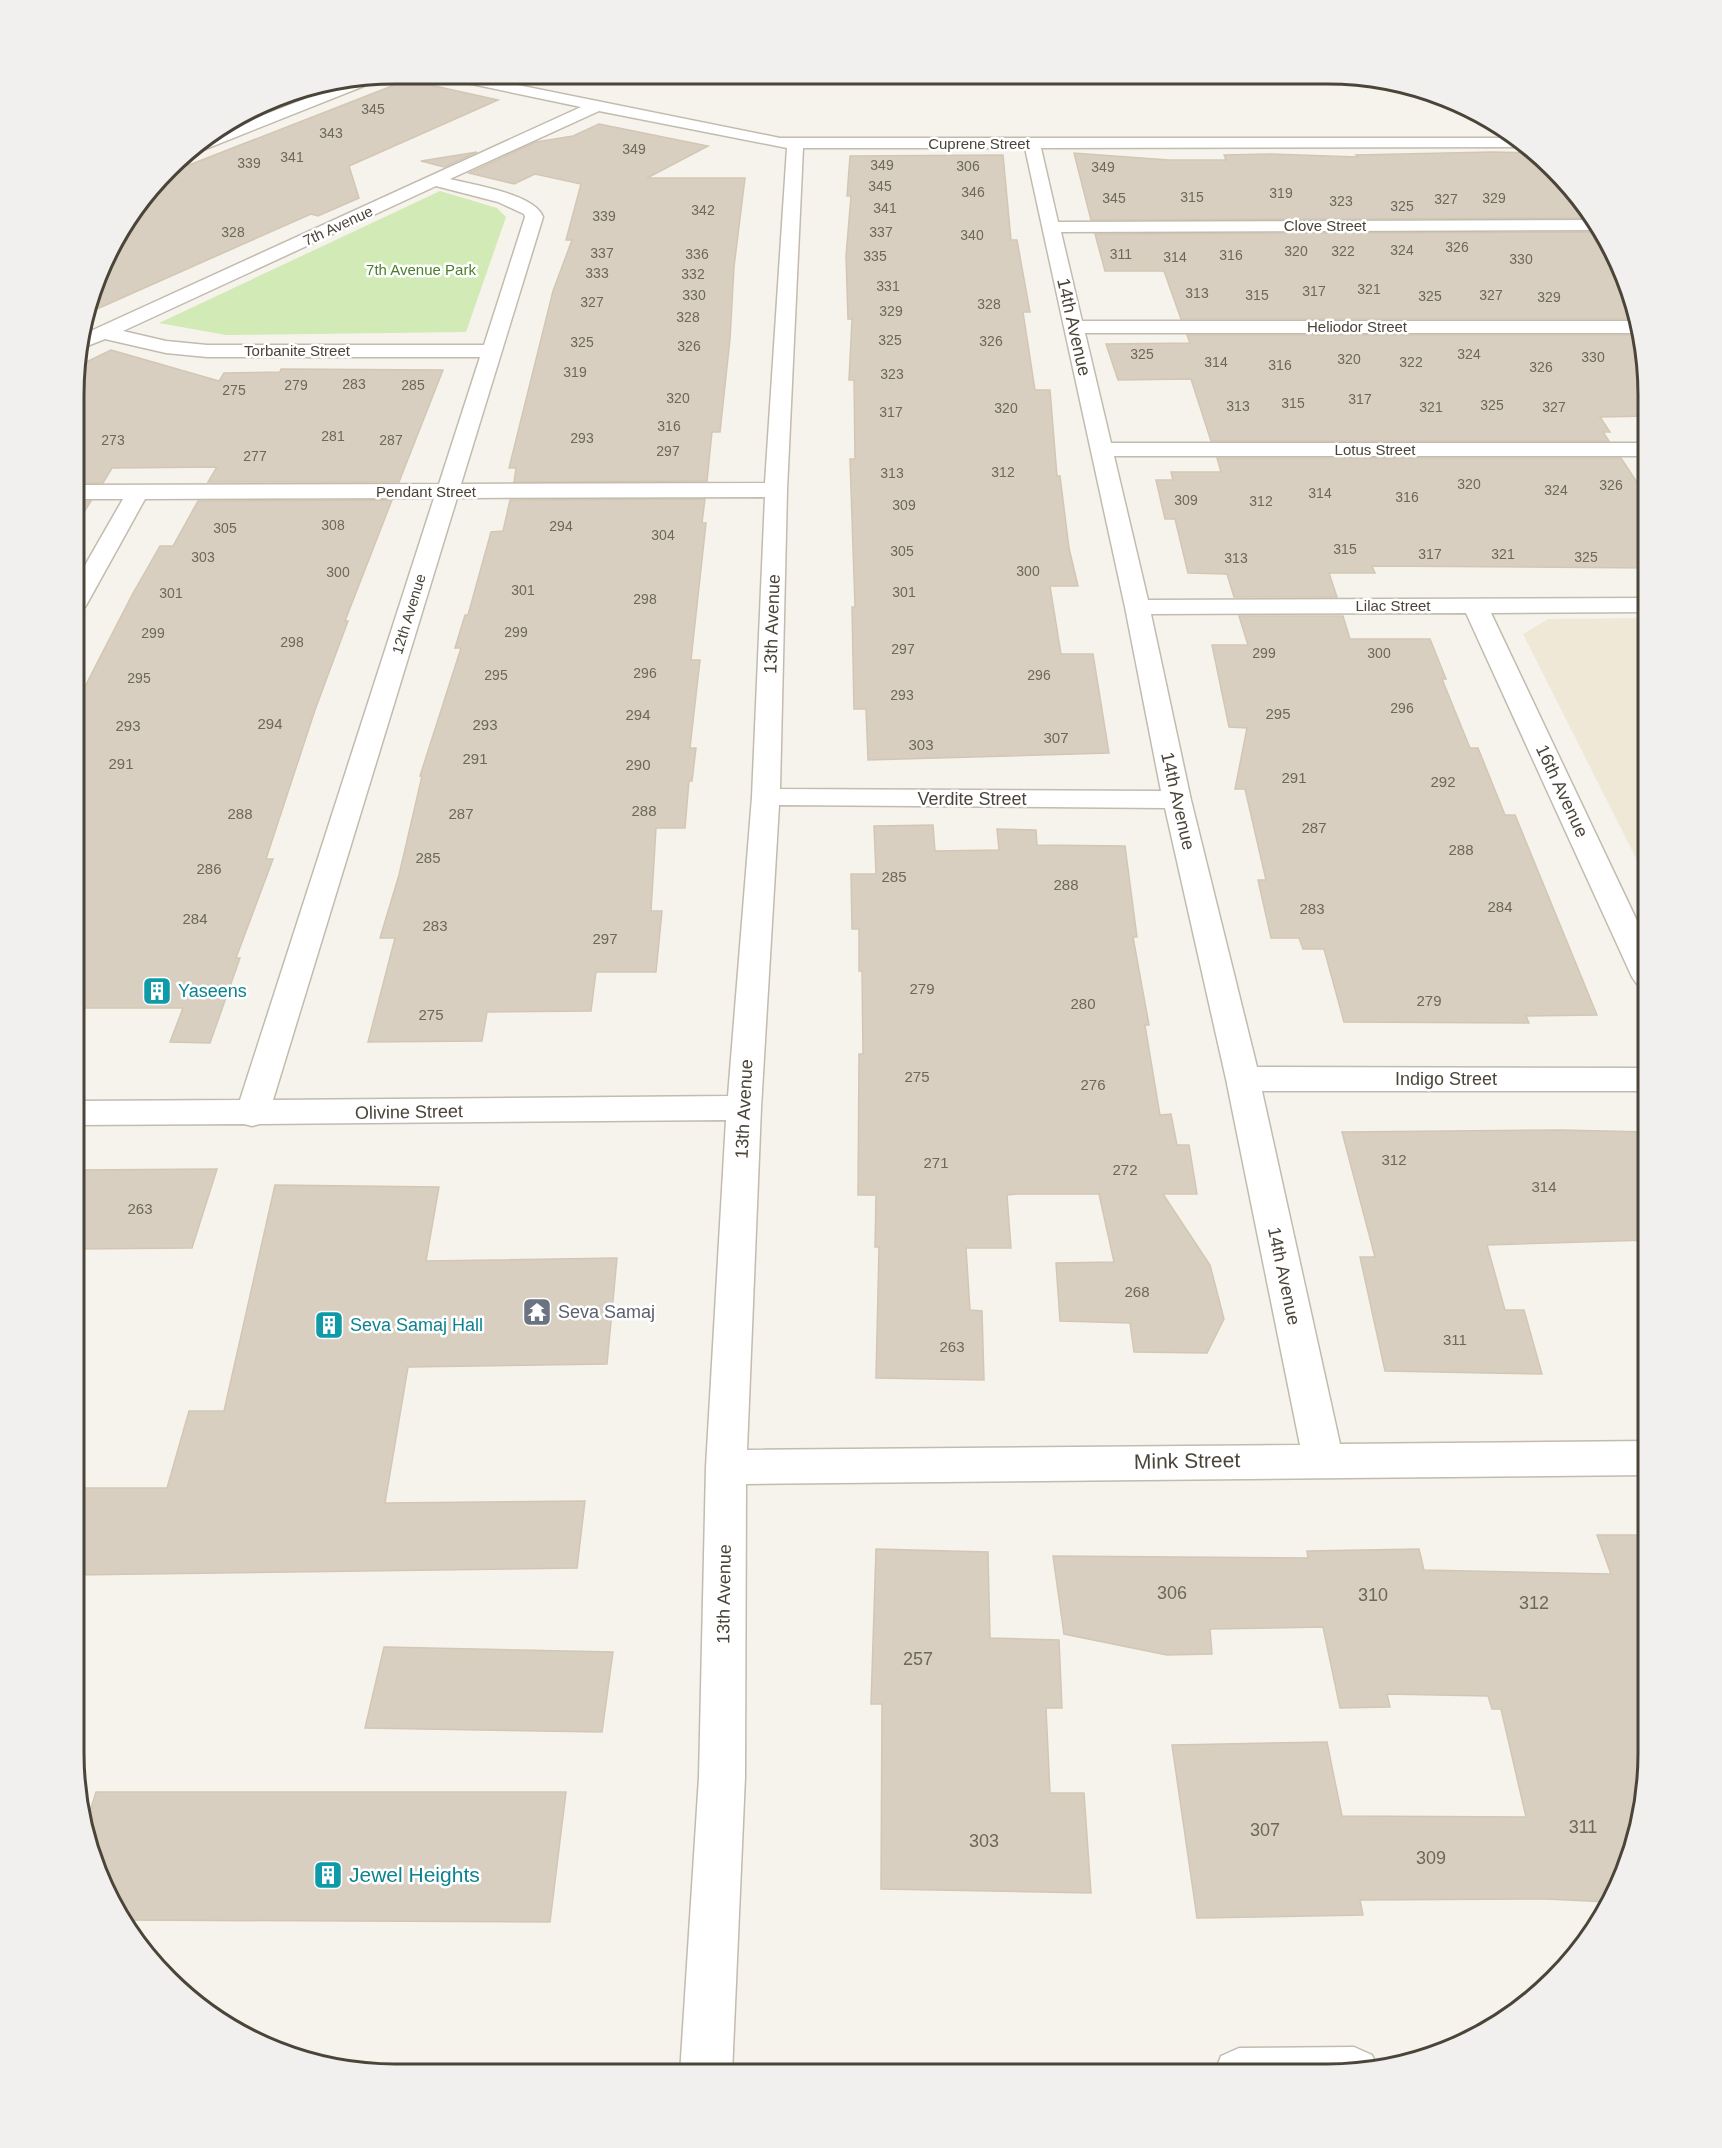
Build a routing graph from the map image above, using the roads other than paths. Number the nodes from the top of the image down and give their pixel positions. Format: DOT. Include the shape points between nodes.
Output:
graph roads {
  1 [pos="491,84"];
  2 [pos="346,88"];
  3 [pos="596,106"];
  4 [pos="219,138"];
  5 [pos="1509,143"];
  6 [pos="795,144"];
  7 [pos="1032,144"];
  8 [pos="437,181"];
  9 [pos="1588,225"];
  10 [pos="1051,226"];
  11 [pos="1075,327"];
  12 [pos="1630,327"];
  13 [pos="104,333"];
  14 [pos="89,340"];
  15 [pos="492,351"];
  16 [pos="1638,449"];
  17 [pos="1101,450"];
  18 [pos="776,490"];
  19 [pos="84,492"];
  20 [pos="447,492"];
  21 [pos="137,493"];
  22 [pos="84,588"];
  23 [pos="1638,605"];
  24 [pos="1475,606"];
  25 [pos="1137,607"];
  26 [pos="766,797"];
  27 [pos="1177,800"];
  28 [pos="1638,956"];
  29 [pos="1243,1079"];
  30 [pos="1638,1079"];
  31 [pos="744,1108"];
  32 [pos="84,1113"];
  33 [pos="252,1114"];
  34 [pos="1638,1458"];
  35 [pos="1323,1459"];
  36 [pos="726,1467"];
  37 [pos="707,2064"];
  1 -- 3 [label="street, Cuprene Street"];
  2 -- 4 [label="street"];
  3 -- 6 [label="street, Cuprene Street"];
  3 -- 8 [label="street, 7th Avenue"];
  5 -- 7 [label="street, Cuprene Street"];
  6 -- 7 [label="street, Cuprene Street"];
  6 -- 18 [label="street, 13th Avenue"];
  7 -- 10 [label="street, 14th Avenue"];
  8 -- 13 [label="street, 7th Avenue"];
  8 -- 15 [label="street, 12th Avenue" via="518,202 534,214"];
  9 -- 10 [label="street, Clove Street"];
  10 -- 11 [label="street, 14th Avenue"];
  11 -- 12 [label="street, Heliodor Street"];
  11 -- 17 [label="street, 14th Avenue"];
  13 -- 14 [label="street, 7th Avenue"];
  13 -- 15 [label="street, Torbanite Street" via="166,347 207,351"];
  15 -- 20 [label="street, 12th Avenue"];
  16 -- 17 [label="street, Lotus Street"];
  17 -- 25 [label="street, 14th Avenue"];
  18 -- 20 [label="street, Pendant Street"];
  18 -- 26 [label="street, 13th Avenue"];
  19 -- 21 [label="street, Pendant Street"];
  20 -- 21 [label="street, Pendant Street"];
  20 -- 33 [label="street, 12th Avenue"];
  21 -- 22 [label="street"];
  23 -- 24 [label="street, Lilac Street"];
  24 -- 25 [label="street, Lilac Street"];
  24 -- 28 [label="street, 16th Avenue"];
  25 -- 27 [label="street, 14th Avenue"];
  26 -- 27 [label="street, Verdite Street"];
  26 -- 31 [label="street, 13th Avenue"];
  27 -- 29 [label="street, 14th Avenue"];
  29 -- 30 [label="street, Indigo Street"];
  29 -- 35 [label="street, 14th Avenue"];
  31 -- 33 [label="street, Olivine Street"];
  31 -- 36 [label="street, 13th Avenue"];
  32 -- 33 [label="street, Olivine Street"];
  34 -- 35 [label="street, Mink Street"];
  35 -- 36 [label="street, Mink Street"];
  36 -- 37 [label="street, 13th Avenue" via="722,1777"];
}
